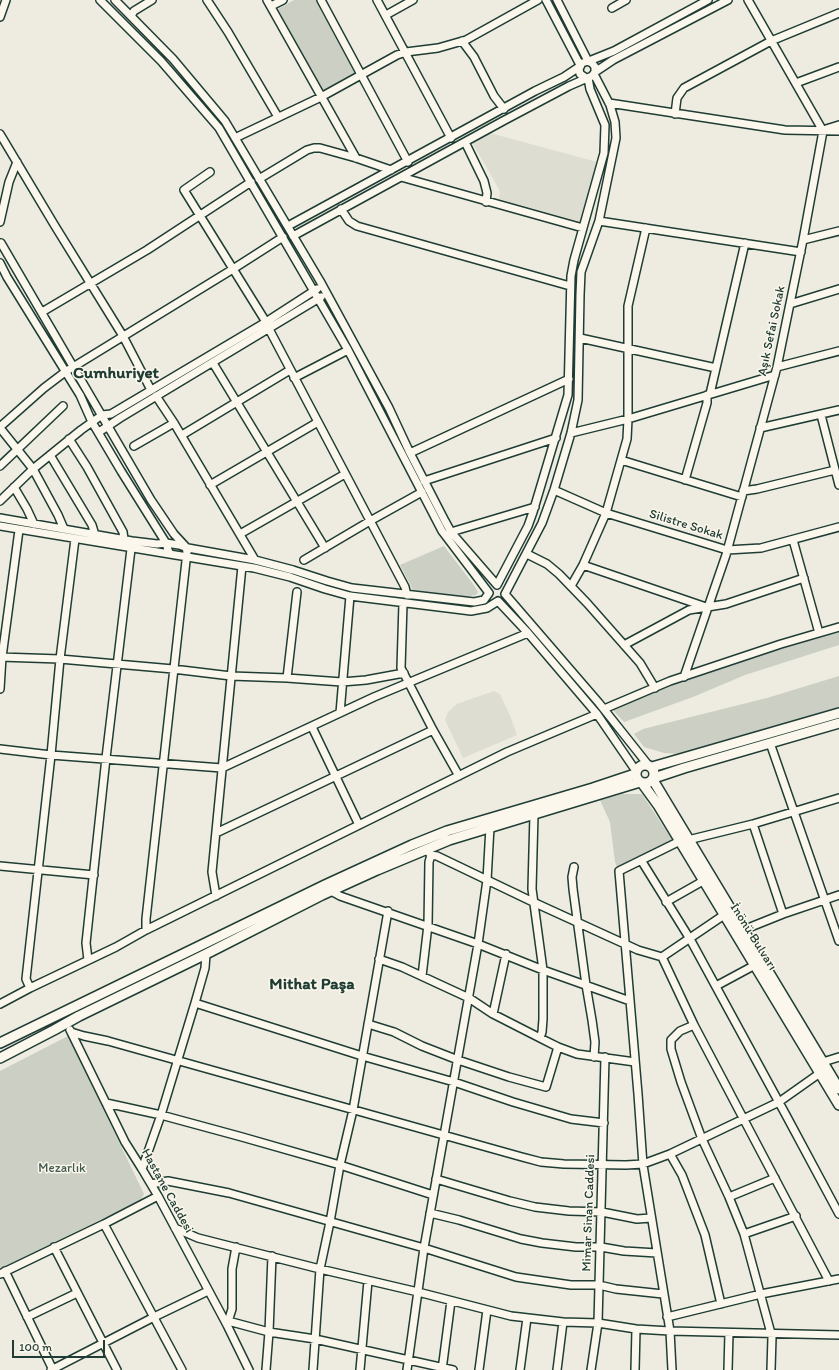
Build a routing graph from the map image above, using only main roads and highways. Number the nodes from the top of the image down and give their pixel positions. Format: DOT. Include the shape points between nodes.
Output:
graph roads {
  1 [pos="839,713"];
  2 [pos="839,723"];
  3 [pos="650,767"];
  4 [pos="636,772"];
  5 [pos="653,779"];
  6 [pos="641,783"];
  7 [pos="684,841"];
  8 [pos="47,1020"];
  9 [pos="54,1030"];
  10 [pos="9,1039"];
  11 [pos="0,1043"];
  12 [pos="15,1050"];
  13 [pos="0,1058"];
  14 [pos="839,1089"];
  15 [pos="839,1105"];
  1 -- 3 [label="main road"];
  2 -- 5 [label="main road"];
  3 -- 4 [label="main road" via="643,765"];
  3 -- 5 [label="main road" via="654,772"];
  4 -- 6 [label="main road" via="636,779"];
  4 -- 8 [label="main road" via="593,788 447,831 412,845"];
  5 -- 6 [label="main road" via="648,784"];
  5 -- 7 [label="main road, İnönü Bulvarı"];
  6 -- 7 [label="main road, İnönü Bulvarı"];
  6 -- 9 [label="main road" via="449,840 429,852 331,891 79,1016 69,1028"];
  7 -- 14 [label="main road, İnönü Bulvarı" via="743,930"];
  7 -- 15 [label="main road, İnönü Bulvarı" via="703,881"];
  8 -- 9 [label="main road" via="54,1024"];
  8 -- 10 [label="main road"];
  9 -- 12 [label="main road"];
  10 -- 11 [label="main road"];
  10 -- 12 [label="main road" via="6,1042 7,1049"];
  12 -- 13 [label="main road"];
}
